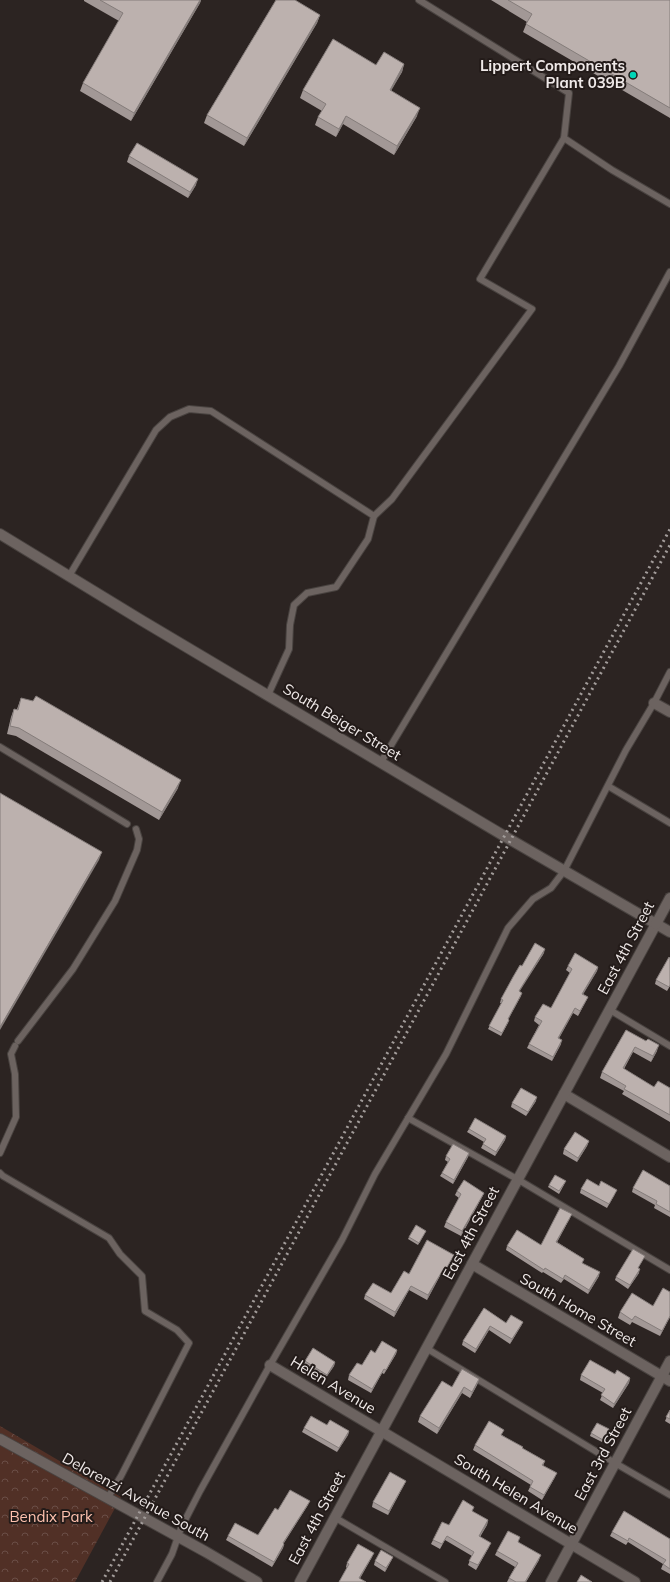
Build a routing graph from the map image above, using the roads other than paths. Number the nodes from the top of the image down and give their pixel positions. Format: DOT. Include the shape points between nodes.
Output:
graph roads {
  1 [pos="419,0"];
  2 [pos="564,138"];
  3 [pos="670,204"];
  4 [pos="670,272"];
  5 [pos="374,516"];
  6 [pos="0,535"];
  7 [pos="69,576"];
  8 [pos="670,672"];
  9 [pos="268,695"];
  10 [pos="654,703"];
  11 [pos="670,712"];
  12 [pos="0,747"];
  13 [pos="381,762"];
  14 [pos="608,786"];
  15 [pos="670,823"];
  16 [pos="127,824"];
  17 [pos="136,829"];
  18 [pos="564,870"];
  19 [pos="670,898"];
  20 [pos="656,924"];
  21 [pos="670,932"];
  22 [pos="610,1010"];
  23 [pos="670,1046"];
  24 [pos="564,1094"];
  25 [pos="408,1118"];
  26 [pos="0,1152"];
  27 [pos="670,1157"];
  28 [pos="0,1173"];
  29 [pos="517,1179"];
  30 [pos="472,1264"];
  31 [pos="670,1270"];
  32 [pos="426,1348"];
  33 [pos="670,1361"];
  34 [pos="270,1365"];
  35 [pos="666,1378"];
  36 [pos="381,1432"];
  37 [pos="0,1439"];
  38 [pos="615,1463"];
  39 [pos="670,1495"];
  40 [pos="107,1499"];
  41 [pos="334,1517"];
  42 [pos="178,1536"];
  43 [pos="571,1544"];
  44 [pos="157,1582"];
  45 [pos="257,1582"];
  46 [pos="300,1582"];
  47 [pos="445,1582"];
  48 [pos="551,1582"];
  49 [pos="635,1582"];
  1 -- 2 [label="lane" via="569,93"];
  2 -- 3 [label="lane"];
  2 -- 5 [label="lane" via="480,279 532,309 392,499"];
  4 -- 13 [label="lane" via="619,366"];
  5 -- 7 [label="lane" via="211,411 189,409 170,417 156,430"];
  5 -- 9 [label="lane" via="368,540 336,587 307,593 294,606 289,649"];
  6 -- 7 [label="street, South Beiger Street"];
  7 -- 9 [label="street, South Beiger Street"];
  8 -- 10 [label="lane"];
  9 -- 13 [label="street, South Beiger Street"];
  10 -- 11 [label="street"];
  10 -- 14 [label="lane"];
  12 -- 16 [label="lane"];
  13 -- 18 [label="street, South Beiger Street"];
  14 -- 15 [label="lane"];
  14 -- 18 [label="lane"];
  17 -- 26 [label="lane" via="139,839 137,850 115,901 73,970 11,1054 15,1074 16,1117"];
  18 -- 20 [label="street, South Beiger Street"];
  18 -- 25 [label="lane" via="551,888 533,899 508,928 446,1054"];
  19 -- 20 [label="street, East 4th Street"];
  20 -- 21 [label="street, South Beiger Street"];
  20 -- 22 [label="street, East 4th Street"];
  22 -- 23 [label="lane"];
  22 -- 24 [label="street, East 4th Street"];
  24 -- 27 [label="street"];
  24 -- 29 [label="street, East 4th Street"];
  25 -- 29 [label="lane"];
  25 -- 34 [label="lane"];
  28 -- 40 [label="lane" via="109,1238 120,1254 142,1276 145,1311 177,1330 189,1343"];
  29 -- 30 [label="street, East 4th Street"];
  29 -- 31 [label="lane"];
  30 -- 32 [label="street, East 4th Street"];
  30 -- 35 [label="street, South Home Street"];
  32 -- 36 [label="street, East 4th Street"];
  32 -- 38 [label="lane"];
  33 -- 35 [label="street, East 3rd Street"];
  34 -- 36 [label="street, Helen Avenue"];
  34 -- 42 [label="lane" via="180,1528"];
  35 -- 38 [label="street, East 3rd Street"];
  36 -- 41 [label="street, East 4th Street"];
  36 -- 43 [label="street, South Helen Avenue"];
  37 -- 40 [label="street, Delorenzi Avenue South"];
  38 -- 39 [label="lane"];
  38 -- 43 [label="street, East 3rd Street"];
  40 -- 42 [label="street, Delorenzi Avenue South"];
  41 -- 46 [label="street, East 4th Street"];
  41 -- 47 [label="lane"];
  42 -- 44 [label="lane" via="172,1554"];
  42 -- 45 [label="street, Delorenzi Avenue South"];
  43 -- 48 [label="street, East 3rd Street"];
  43 -- 49 [label="street, South Helen Avenue"];
}
